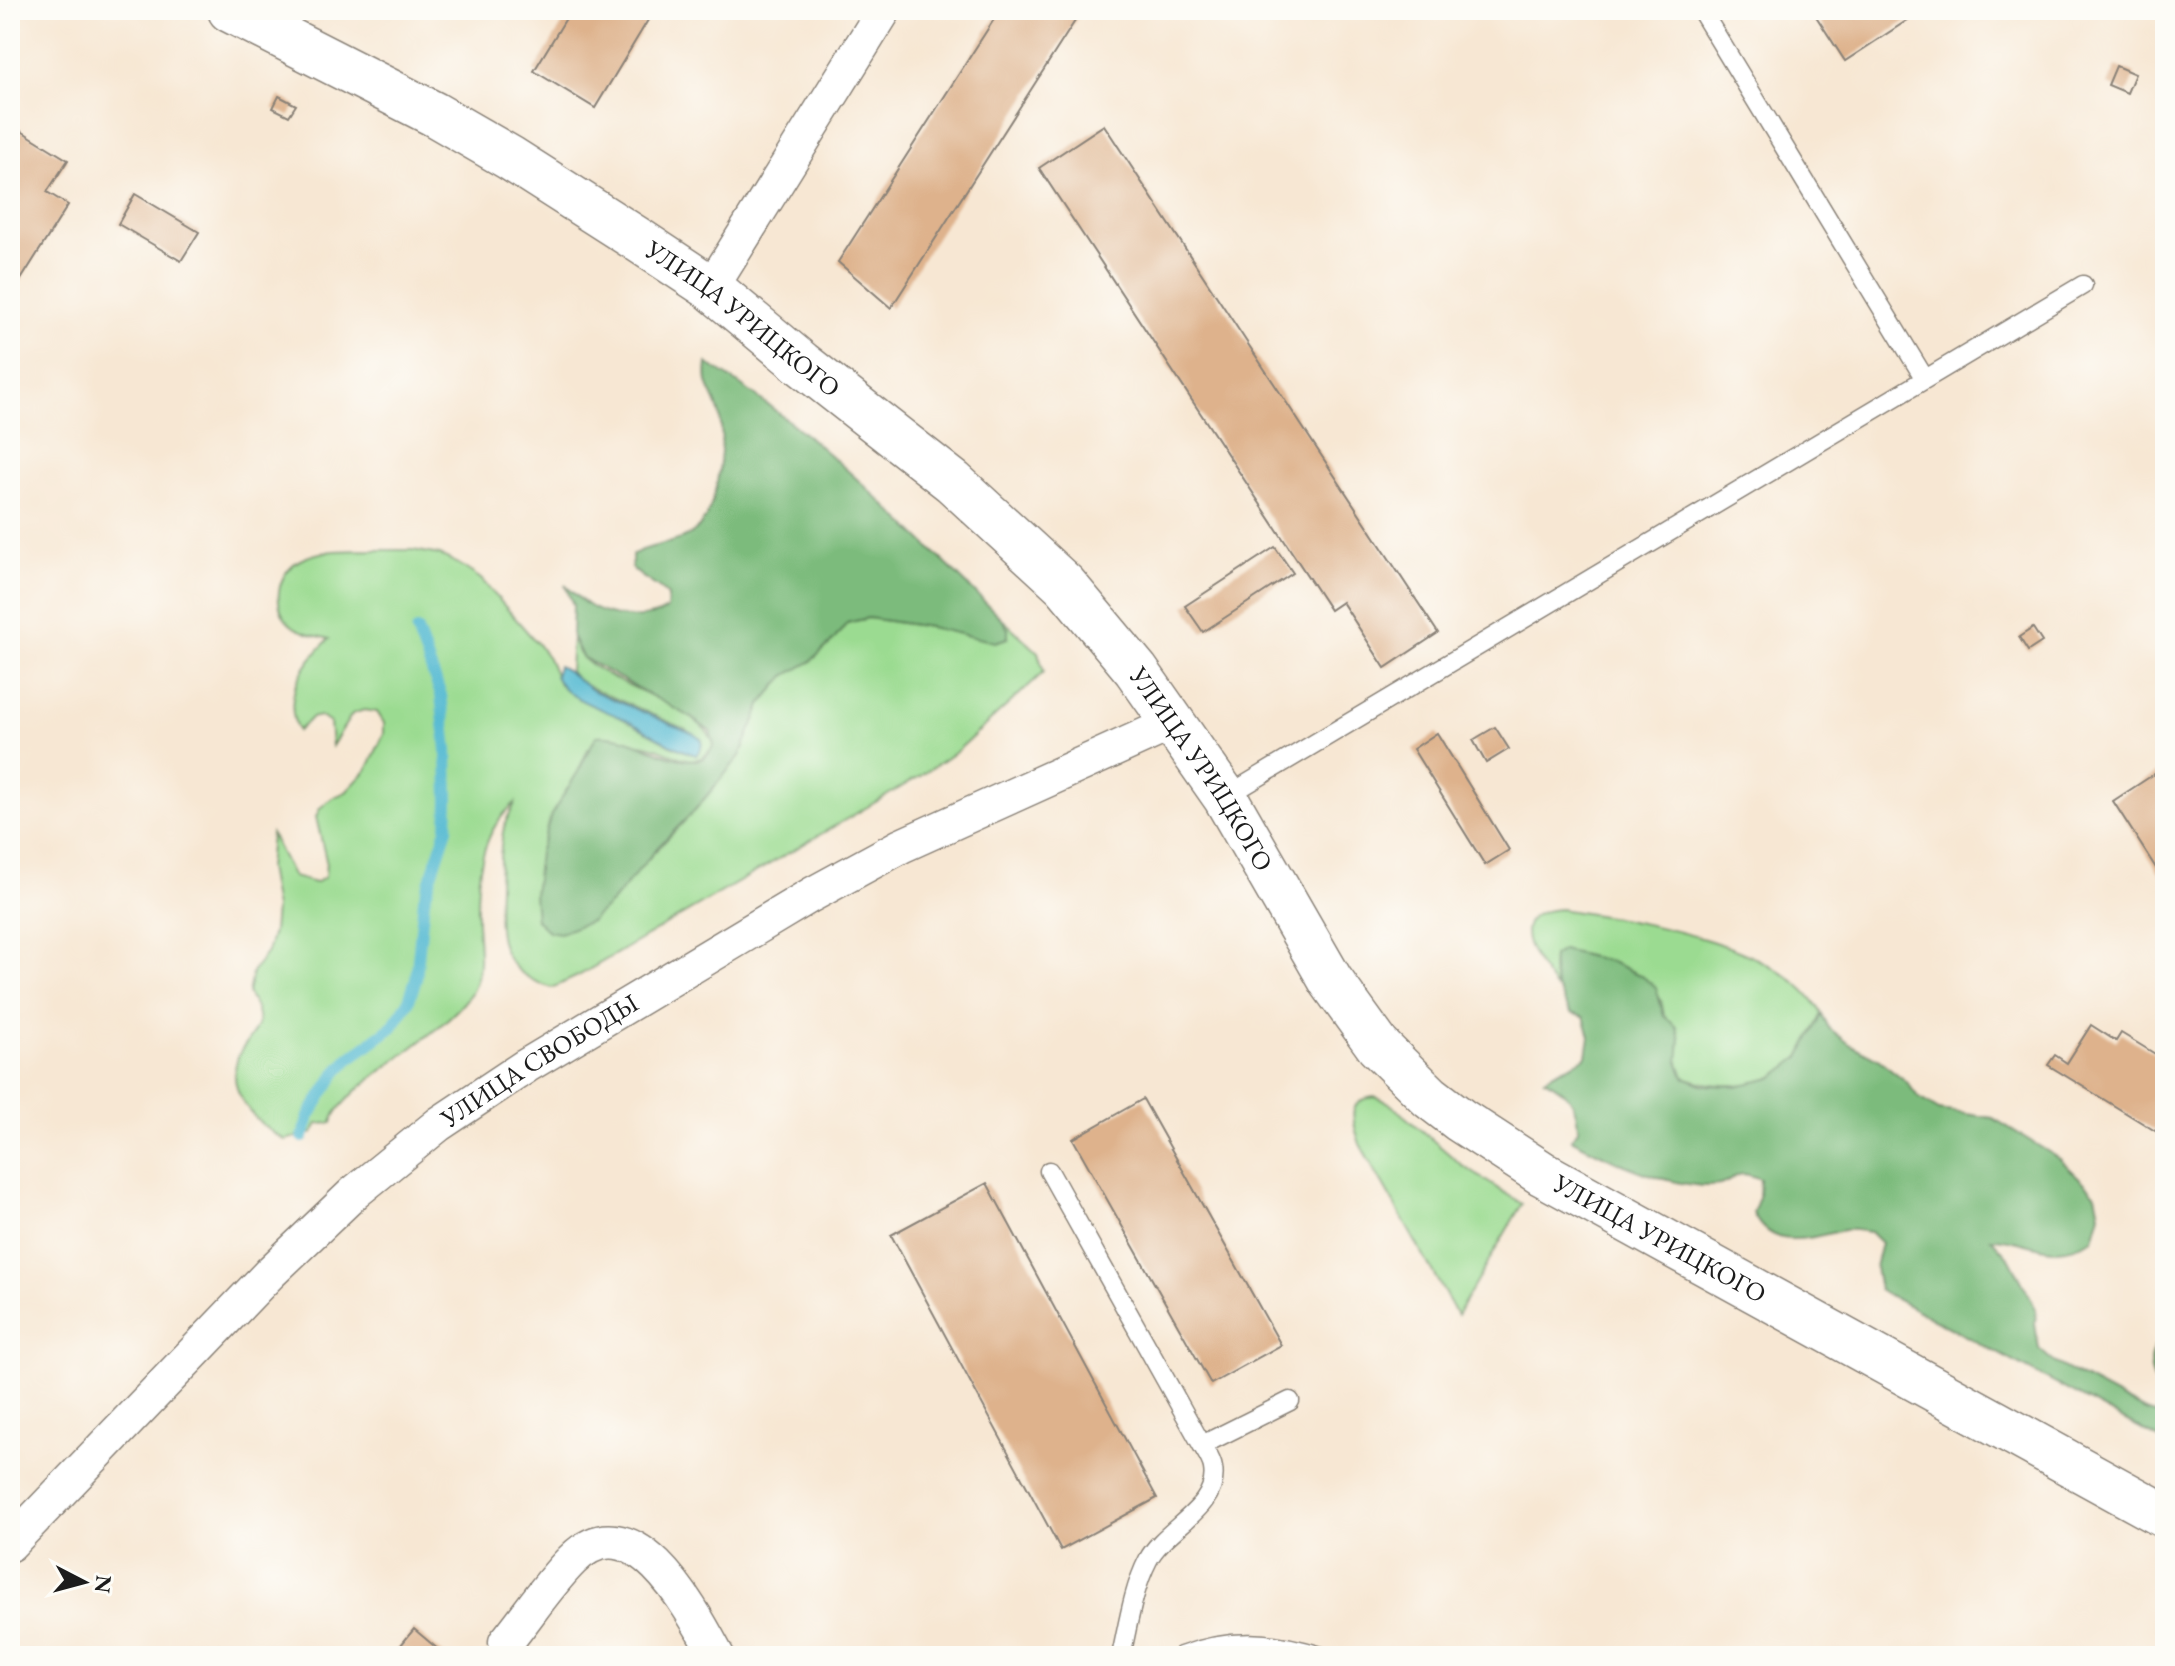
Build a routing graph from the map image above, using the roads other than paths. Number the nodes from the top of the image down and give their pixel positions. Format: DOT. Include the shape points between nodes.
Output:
graph roads {
  1 [pos="230,10"];
  2 [pos="884,10"];
  3 [pos="1701,10"];
  4 [pos="2083,285"];
  5 [pos="711,288"];
  6 [pos="1925,379"];
  7 [pos="1175,722"];
  8 [pos="1225,797"];
  9 [pos="1049,1171"];
  10 [pos="1290,1401"];
  11 [pos="1202,1445"];
  12 [pos="2165,1516"];
  13 [pos="10,1544"];
  14 [pos="506,1642"];
  15 [pos="717,1656"];
  16 [pos="1121,1656"];
  17 [pos="1181,1656"];
  18 [pos="1321,1656"];
  1 -- 5 [label="main road, УЛИЦА УРИЦКОГО" via="434,114"];
  2 -- 5 [label="street"];
  3 -- 6 [label="lane"];
  4 -- 6 [label="lane"];
  5 -- 7 [label="main road, УЛИЦА УРИЦКОГО" via="1015,537 1065,585"];
  6 -- 8 [label="lane"];
  7 -- 8 [label="main road, УЛИЦА УРИЦКОГО"];
  7 -- 13 [label="street, УЛИЦА СВОБОДЫ" via="901,846 811,895 439,1124 354,1193 270,1273"];
  8 -- 12 [label="main road, УЛИЦА УРИЦКОГО" via="1331,981 1378,1046 1460,1120 1543,1174"];
  9 -- 11 [label="lane"];
  10 -- 11 [label="lane"];
  11 -- 16 [label="lane" via="1213,1466 1210,1489 1194,1514 1161,1541 1148,1560"];
  14 -- 15 [label="street" via="574,1558 609,1542 629,1545 664,1571"];
  17 -- 18 [label="lane" via="1232,1642 1261,1642"];
}
